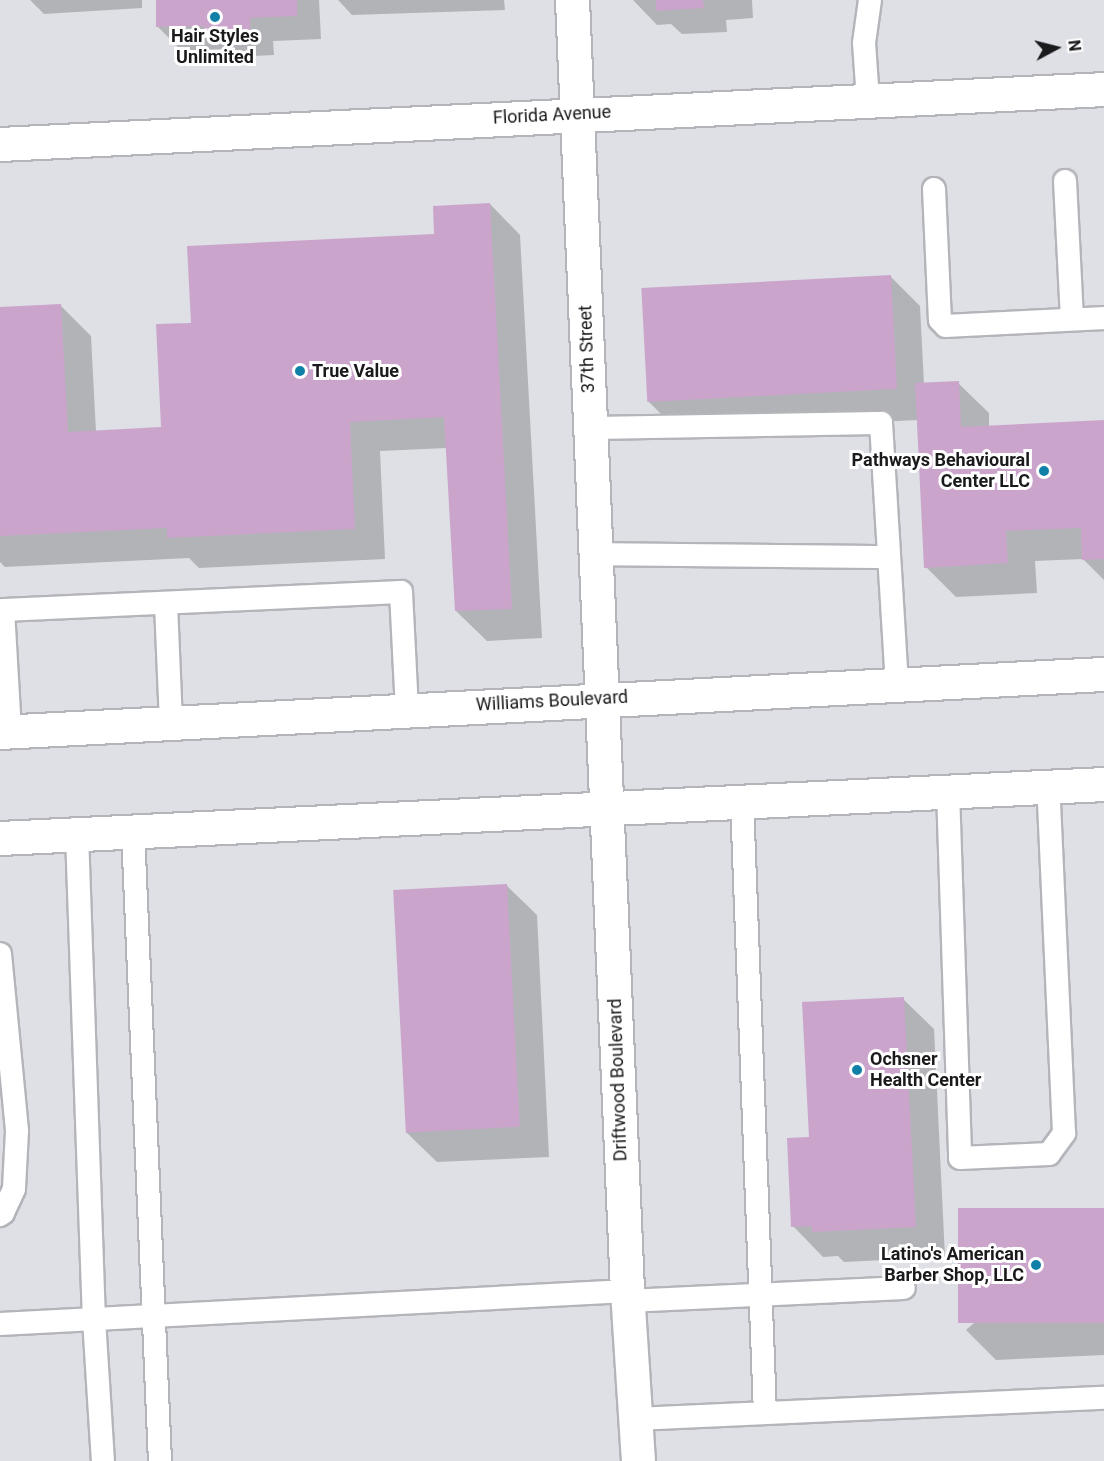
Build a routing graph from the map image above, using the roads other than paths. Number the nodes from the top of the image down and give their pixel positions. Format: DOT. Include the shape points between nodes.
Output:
graph roads {
  1 [pos="572,0"];
  2 [pos="870,0"];
  3 [pos="1104,89"];
  4 [pos="868,100"];
  5 [pos="578,114"];
  6 [pos="0,144"];
  7 [pos="1065,181"];
  8 [pos="934,189"];
  9 [pos="1104,318"];
  10 [pos="1072,319"];
  11 [pos="591,428"];
  12 [pos="596,554"];
  13 [pos="889,557"];
  14 [pos="166,603"];
  15 [pos="1104,674"];
  16 [pos="897,684"];
  17 [pos="602,699"];
  18 [pos="408,709"];
  19 [pos="171,722"];
  20 [pos="5,731"];
  21 [pos="1104,784"];
  22 [pos="1048,786"];
  23 [pos="948,791"];
  24 [pos="742,801"];
  25 [pos="608,807"];
  26 [pos="134,831"];
  27 [pos="77,834"];
  28 [pos="0,838"];
  29 [pos="0,954"];
  30 [pos="0,1215"];
  31 [pos="904,1288"];
  32 [pos="627,1296"];
  33 [pos="760,1296"];
  34 [pos="153,1316"];
  35 [pos="94,1319"];
  36 [pos="0,1324"];
  37 [pos="1104,1398"];
  38 [pos="765,1413"];
  39 [pos="635,1419"];
  40 [pos="103,1461"];
  41 [pos="160,1461"];
  42 [pos="638,1461"];
  1 -- 5 [label="street, 37th Street"];
  2 -- 4 [label="lane" via="864,43"];
  3 -- 4 [label="street, Florida Avenue"];
  4 -- 5 [label="street, Florida Avenue"];
  5 -- 6 [label="street, Florida Avenue"];
  5 -- 11 [label="street, 37th Street"];
  7 -- 10 [label="lane"];
  8 -- 10 [label="lane" via="940,320 946,326"];
  9 -- 10 [label="lane"];
  11 -- 12 [label="street, 37th Street"];
  11 -- 13 [label="lane" via="881,423"];
  12 -- 13 [label="lane"];
  12 -- 17 [label="street, 37th Street"];
  13 -- 16 [label="lane"];
  14 -- 18 [label="lane" via="401,592"];
  14 -- 19 [label="lane"];
  14 -- 20 [label="lane" via="3,610"];
  15 -- 16 [label="street, Williams Boulevard"];
  16 -- 17 [label="street, Williams Boulevard"];
  17 -- 18 [label="street, Williams Boulevard"];
  17 -- 25 [label="street, Driftwood Boulevard"];
  18 -- 19 [label="street, Williams Boulevard"];
  19 -- 20 [label="street, Williams Boulevard"];
  21 -- 22 [label="street"];
  22 -- 23 [label="street"];
  22 -- 23 [label="lane" via="1064,1133 1049,1154 960,1158"];
  23 -- 24 [label="street"];
  24 -- 25 [label="street"];
  24 -- 33 [label="lane"];
  25 -- 26 [label="street"];
  25 -- 32 [label="street, Driftwood Boulevard"];
  26 -- 27 [label="street"];
  26 -- 34 [label="lane"];
  27 -- 28 [label="street"];
  27 -- 35 [label="lane"];
  29 -- 30 [label="lane" via="17,1131 14,1189"];
  31 -- 33 [label="lane"];
  32 -- 33 [label="lane"];
  32 -- 34 [label="lane"];
  32 -- 39 [label="street, Driftwood Boulevard"];
  33 -- 38 [label="lane"];
  34 -- 35 [label="lane"];
  34 -- 41 [label="lane"];
  35 -- 36 [label="lane"];
  35 -- 40 [label="lane"];
  37 -- 38 [label="lane"];
  38 -- 39 [label="lane"];
  39 -- 42 [label="street, Driftwood Boulevard"];
}
